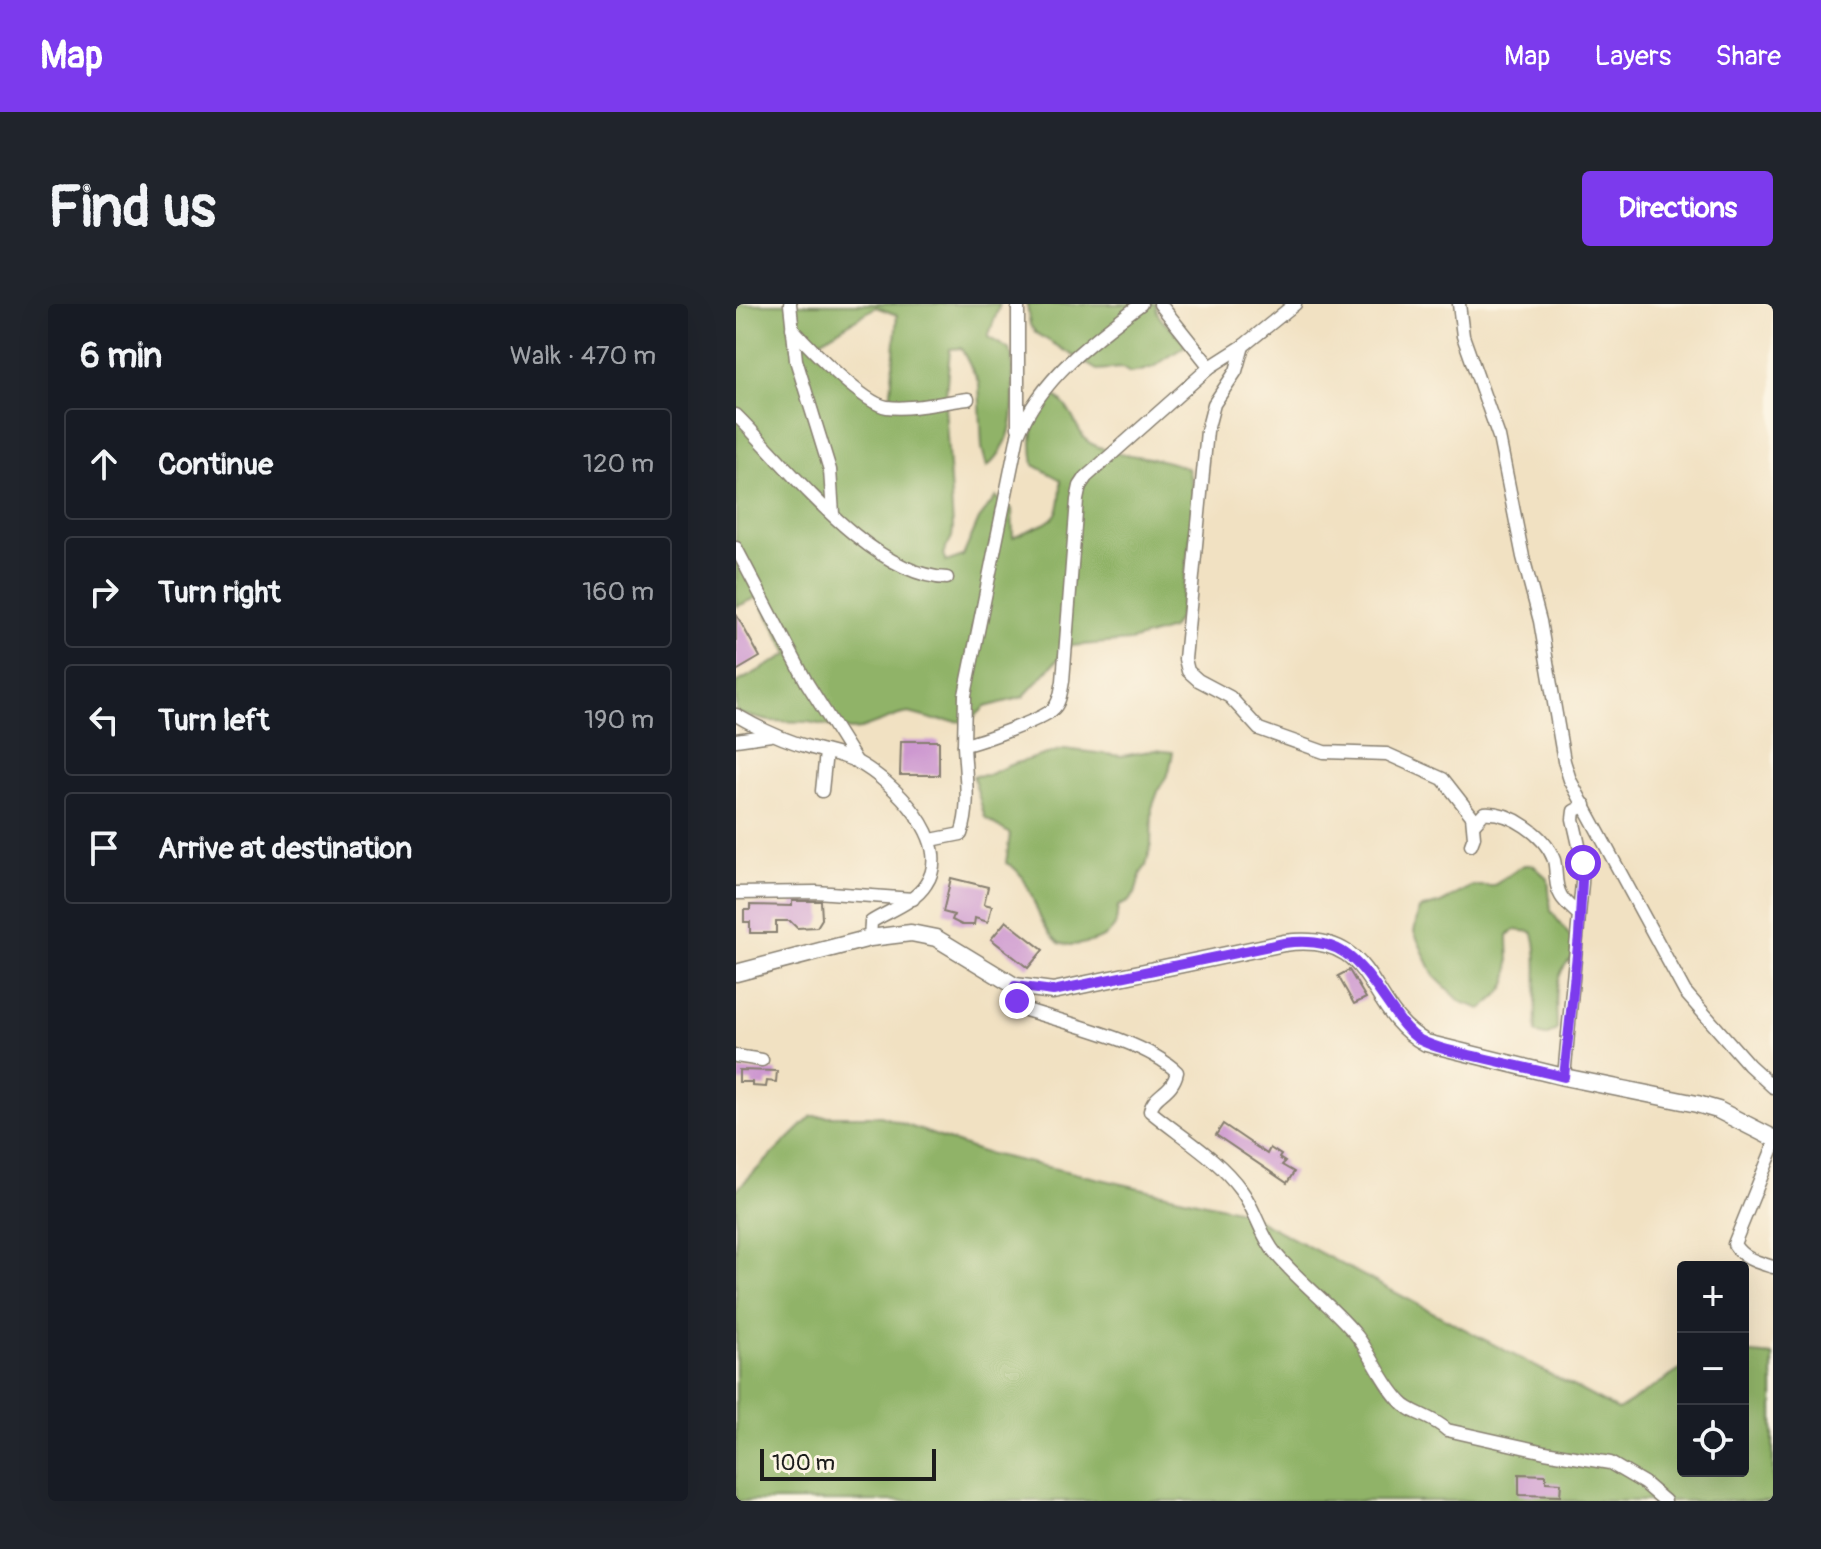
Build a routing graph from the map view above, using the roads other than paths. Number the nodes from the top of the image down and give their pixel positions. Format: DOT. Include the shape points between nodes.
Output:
graph roads {
  1 [pos="790,304"];
  2 [pos="1141,304"];
  3 [pos="1160,304"];
  4 [pos="1295,304"];
  5 [pos="1459,304"];
  6 [pos="1018,305"];
  7 [pos="792,328"];
  8 [pos="1243,346"];
  9 [pos="1210,367"];
  10 [pos="968,399"];
  11 [pos="736,415"];
  12 [pos="1018,435"];
  13 [pos="833,514"];
  14 [pos="736,548"];
  15 [pos="947,578"];
  16 [pos="736,715"];
  17 [pos="771,735"];
  18 [pos="736,740"];
  19 [pos="964,745"];
  20 [pos="826,752"];
  21 [pos="856,761"];
  22 [pos="822,791"];
  23 [pos="1585,805"];
  24 [pos="1474,824"];
  25 [pos="931,840"];
  26 [pos="1471,845"];
  27 [pos="738,894"];
  28 [pos="913,899"];
  29 [pos="1578,914"];
  30 [pos="870,938"];
  31 [pos="736,973"];
  32 [pos="1015,986"];
  33 [pos="736,1056"];
  34 [pos="762,1060"];
  35 [pos="1564,1077"];
  36 [pos="1773,1087"];
  37 [pos="1773,1138"];
  38 [pos="1773,1148"];
  39 [pos="1773,1267"];
  40 [pos="1665,1501"];
  1 -- 7 [label="street"];
  2 -- 12 [label="street" via="1050,383"];
  3 -- 9 [label="street"];
  4 -- 8 [label="street"];
  5 -- 23 [label="street" via="1463,336 1499,437 1564,761"];
  6 -- 12 [label="street"];
  7 -- 10 [label="street" via="878,405"];
  7 -- 13 [label="street" via="799,375 830,470"];
  8 -- 9 [label="street"];
  8 -- 24 [label="street" via="1236,371 1214,404 1207,431 1188,671 1230,697 1259,729 1324,752 1387,754 1443,779"];
  9 -- 19 [label="street" via="1099,463 1080,486 1063,681 1053,710"];
  11 -- 13 [label="street"];
  12 -- 19 [label="street" via="965,695"];
  13 -- 15 [label="street" via="897,565"];
  14 -- 21 [label="street" via="807,683"];
  16 -- 17 [label="street"];
  17 -- 18 [label="street"];
  17 -- 20 [label="street"];
  19 -- 25 [label="street" via="964,827 961,834"];
  20 -- 21 [label="street"];
  20 -- 22 [label="street"];
  21 -- 25 [label="street" via="916,813"];
  23 -- 29 [label="street" via="1574,811 1573,819 1583,863"];
  23 -- 36 [label="street" via="1685,992"];
  24 -- 26 [label="street"];
  24 -- 29 [label="street" via="1484,813 1492,813 1532,831 1554,860 1560,896"];
  25 -- 28 [label="street" via="928,882"];
  27 -- 28 [label="street" via="816,892"];
  28 -- 30 [label="street" via="871,922"];
  29 -- 35 [label="street"];
  30 -- 31 [label="street"];
  30 -- 32 [label="street" via="911,933 936,938"];
  32 -- 35 [label="street" via="1053,991 1284,943 1325,942 1356,959 1415,1037"];
  32 -- 40 [label="street" via="1023,1009 1141,1049 1177,1072 1174,1085 1150,1111 1225,1171 1243,1192 1277,1256 1356,1334 1400,1402 1456,1433 1610,1463"];
  33 -- 34 [label="street"];
  35 -- 37 [label="street" via="1718,1110"];
  38 -- 39 [label="street" via="1734,1244 1749,1259"];
}
